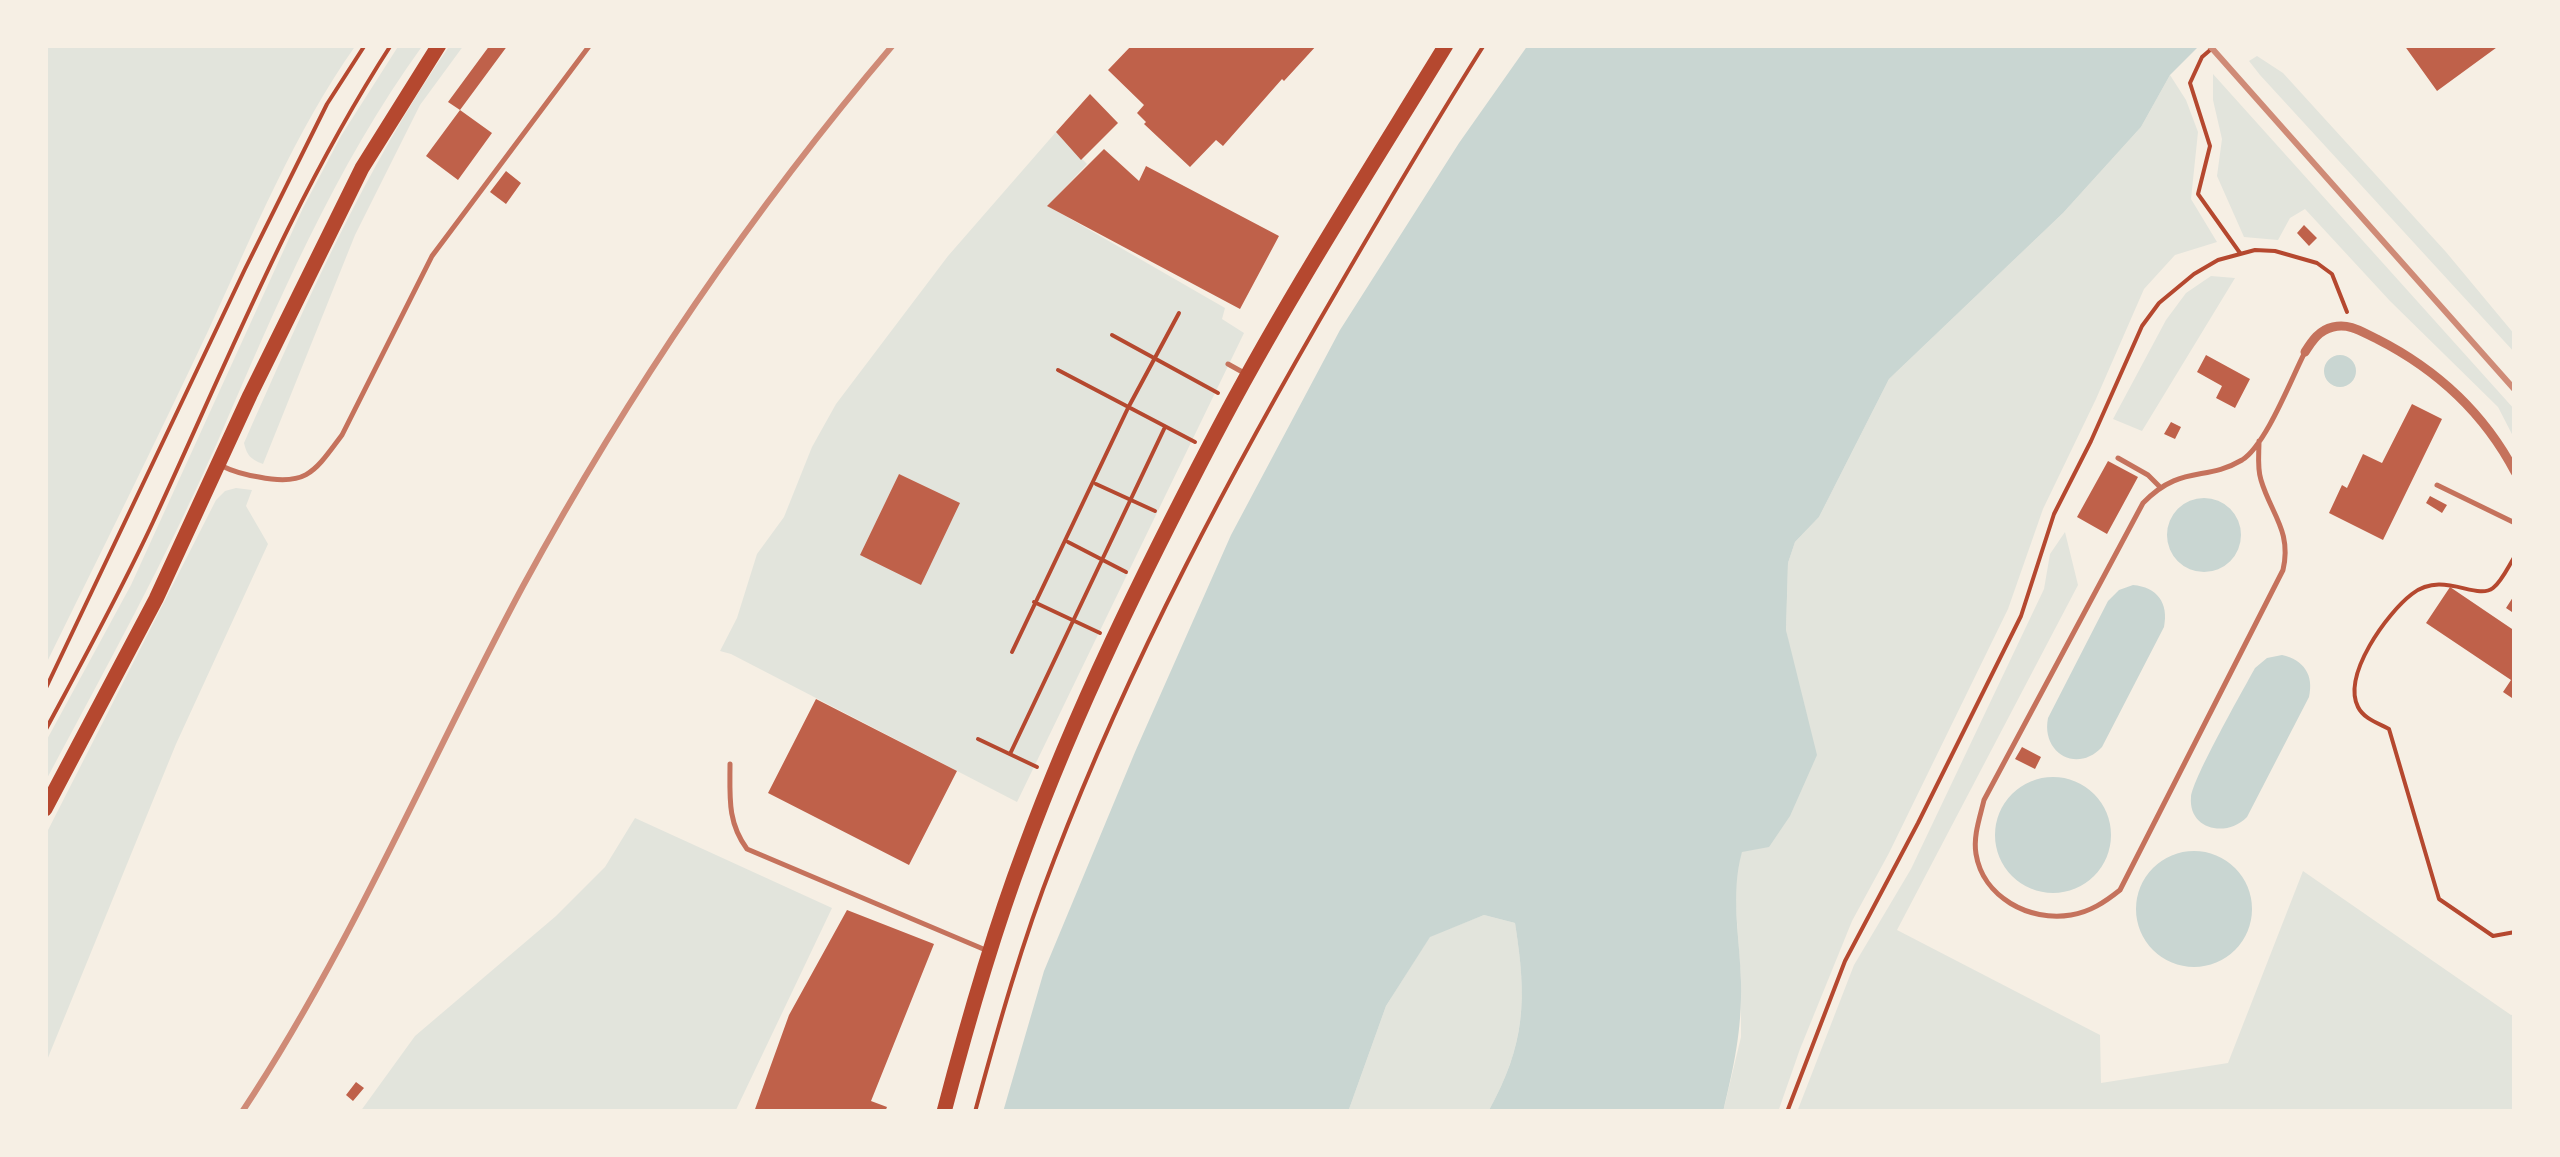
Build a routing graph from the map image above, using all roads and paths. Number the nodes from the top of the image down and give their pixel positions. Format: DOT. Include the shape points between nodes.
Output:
graph roads {
  1 [pos="366,45"];
  2 [pos="391,45"];
  3 [pos="439,45"];
  4 [pos="590,45"];
  5 [pos="1446,45"];
  6 [pos="1484,45"];
  7 [pos="2216,45"];
  8 [pos="2240,252"];
  9 [pos="1179,313"];
  10 [pos="2352,326"];
  11 [pos="1112,335"];
  12 [pos="2305,352"];
  13 [pos="1155,358"];
  14 [pos="1228,364"];
  15 [pos="1058,370"];
  16 [pos="1249,376"];
  17 [pos="1224,396"];
  18 [pos="1128,408"];
  19 [pos="1165,427"];
  20 [pos="2259,441"];
  21 [pos="1199,444"];
  22 [pos="2118,458"];
  23 [pos="220,464"];
  24 [pos="2515,472"];
  25 [pos="1094,483"];
  26 [pos="2437,485"];
  27 [pos="2159,486"];
  28 [pos="1130,500"];
  29 [pos="1164,515"];
  30 [pos="2515,524"];
  31 [pos="1066,542"];
  32 [pos="2515,556"];
  33 [pos="1102,560"];
  34 [pos="1144,580"];
  35 [pos="1034,602"];
  36 [pos="1073,622"];
  37 [pos="1105,635"];
  38 [pos="1012,652"];
  39 [pos="45,690"];
  40 [pos="45,731"];
  41 [pos="978,739"];
  42 [pos="1010,754"];
  43 [pos="730,764"];
  44 [pos="1046,771"];
  45 [pos="45,809"];
  46 [pos="2515,932"];
  47 [pos="989,952"];
  48 [pos="944,1112"];
  49 [pos="974,1112"];
  50 [pos="1787,1112"];
  1 -- 39 [label="path" via="286,186"];
  2 -- 40 [label="path" via="302,198 153,522"];
  3 -- 23 [label="main road" via="362,168"];
  4 -- 23 [label="lane" via="432,256 323,460 308,476 288,482"];
  5 -- 16 [label="main road"];
  6 -- 49 [label="path" via="1300,353 1171,593 1052,864"];
  7 -- 8 [label="path" via="2190,83 2210,146 2198,194"];
  8 -- 10 [label="path" via="2275,251 2317,263 2332,274"];
  8 -- 50 [label="path" via="2177,287 2136,339 2054,514 2021,616 1846,961"];
  9 -- 13 [label="path"];
  10 -- 12 [label="street" via="2316,335"];
  10 -- 24 [label="street" via="2456,392"];
  11 -- 13 [label="path"];
  12 -- 20 [label="lane"];
  13 -- 17 [label="path"];
  13 -- 18 [label="path"];
  14 -- 16 [label="lane"];
  15 -- 18 [label="path"];
  16 -- 34 [label="main road"];
  18 -- 19 [label="path"];
  18 -- 25 [label="path"];
  19 -- 21 [label="path"];
  19 -- 28 [label="path"];
  20 -- 27 [label="lane" via="2244,459"];
  20 -- 27 [label="lane" via="2260,475 2279,516 2287,556 2284,570 2120,890 2086,911 2042,915 2005,901 1982,875 1975,836 1984,800"];
  22 -- 27 [label="lane"];
  23 -- 45 [label="main road"];
  25 -- 28 [label="path"];
  25 -- 31 [label="path"];
  26 -- 30 [label="lane"];
  28 -- 29 [label="path"];
  28 -- 33 [label="path"];
  31 -- 33 [label="path"];
  31 -- 35 [label="path"];
  32 -- 46 [label="path" via="2494,588 2480,593 2443,582 2414,592 2367,650 2354,695 2366,717 2390,729 2439,899 2493,936"];
  33 -- 34 [label="path"];
  33 -- 36 [label="path"];
  34 -- 47 [label="main road" via="1055,773"];
  35 -- 36 [label="path"];
  35 -- 38 [label="path"];
  36 -- 37 [label="path"];
  36 -- 42 [label="path"];
  41 -- 42 [label="path"];
  42 -- 44 [label="path"];
  43 -- 47 [label="lane" via="730,810 747,849"];
  47 -- 48 [label="main road"];
}
